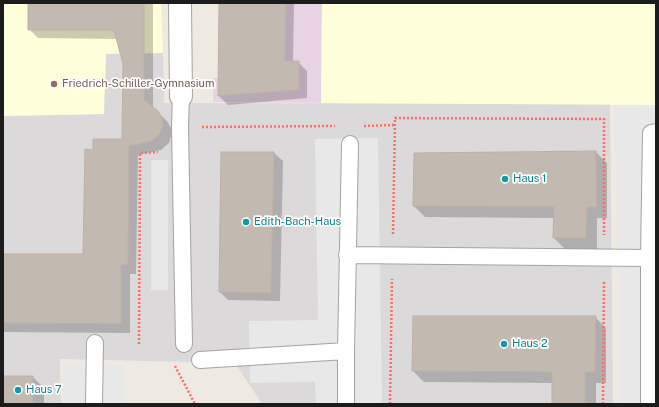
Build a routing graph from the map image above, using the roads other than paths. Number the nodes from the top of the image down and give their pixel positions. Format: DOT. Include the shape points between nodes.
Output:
graph roads {
  1 [pos="180,3"];
  2 [pos="181,96"];
  3 [pos="656,132"];
  4 [pos="350,144"];
  5 [pos="347,255"];
  6 [pos="649,258"];
  7 [pos="652,323"];
  8 [pos="95,343"];
  9 [pos="184,344"];
  10 [pos="346,351"];
  11 [pos="200,360"];
  12 [pos="94,404"];
  13 [pos="346,404"];
  14 [pos="649,404"];
  1 -- 2 [label="street"];
  2 -- 9 [label="lane"];
  3 -- 6 [label="lane" via="650,133"];
  4 -- 5 [label="lane"];
  5 -- 6 [label="lane"];
  5 -- 10 [label="lane"];
  6 -- 7 [label="lane"];
  7 -- 14 [label="lane"];
  8 -- 12 [label="lane"];
  10 -- 11 [label="lane"];
  10 -- 13 [label="lane"];
}
